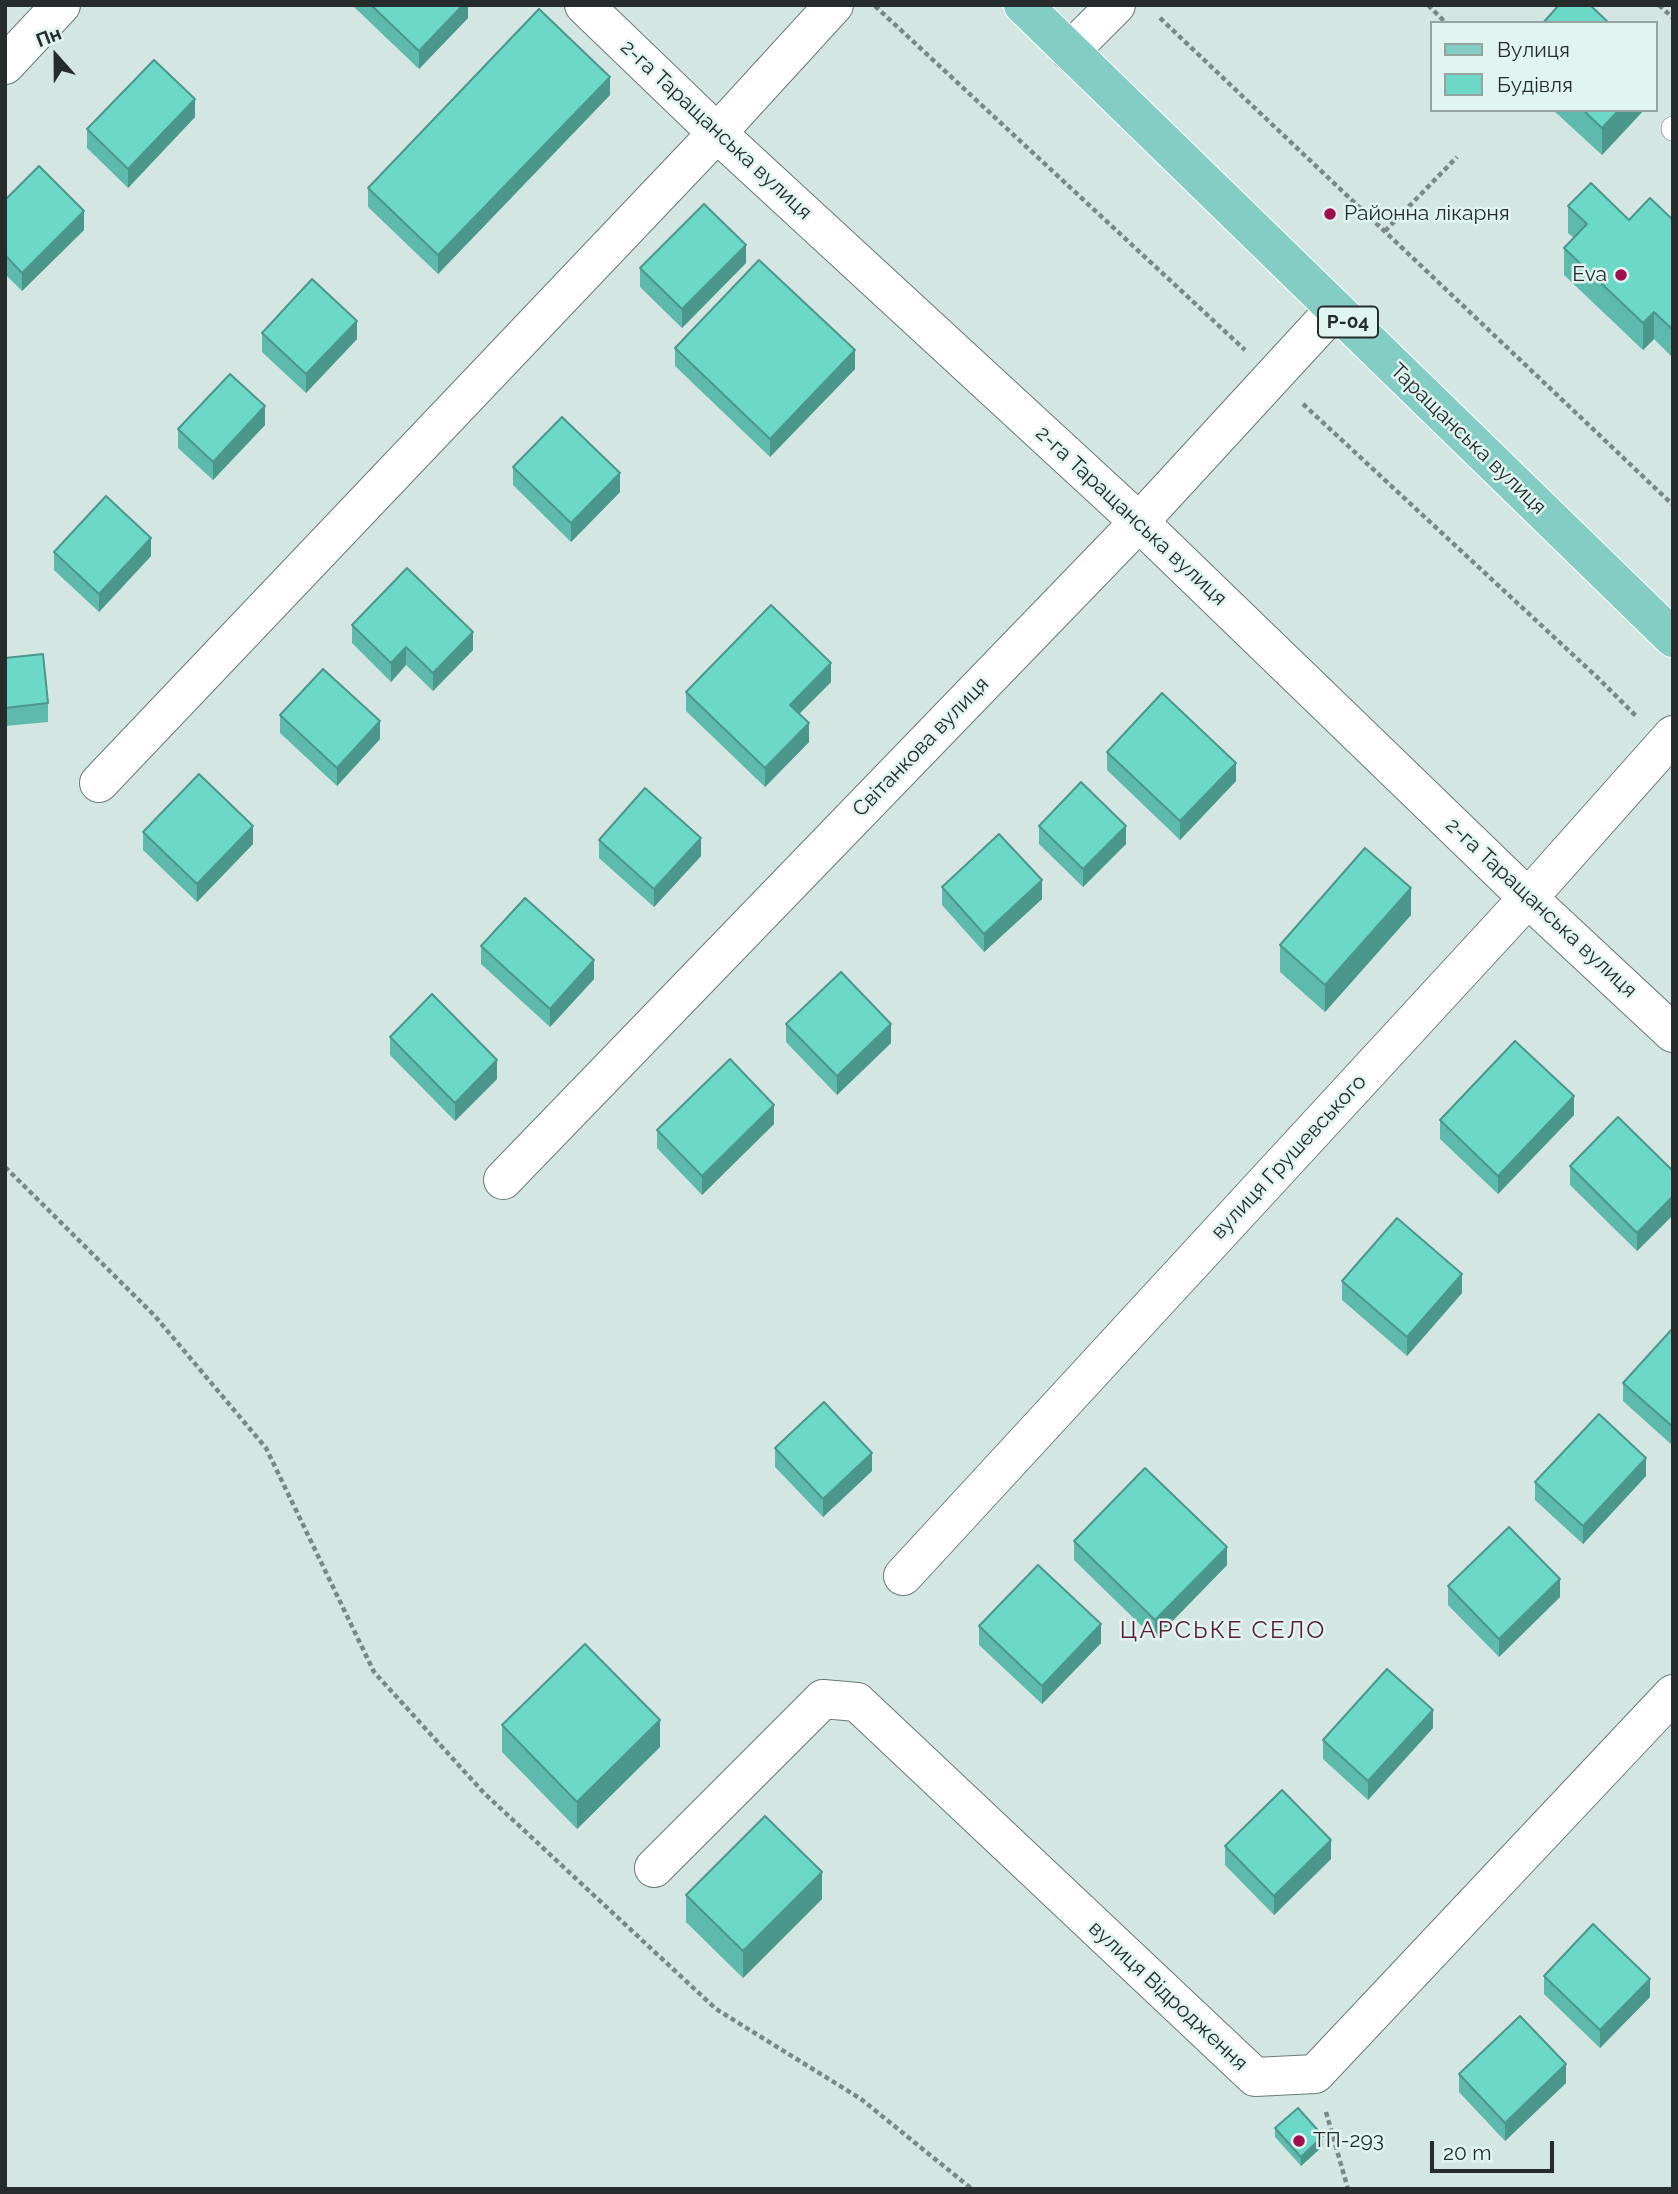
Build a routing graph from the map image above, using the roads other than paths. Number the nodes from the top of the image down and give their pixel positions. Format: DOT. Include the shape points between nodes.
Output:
graph roads {
  1 [pos="61,5"];
  2 [pos="584,5"];
  3 [pos="834,5"];
  4 [pos="1023,5"];
  5 [pos="1116,5"];
  6 [pos="1070,51"];
  7 [pos="5,65"];
  8 [pos="717,133"];
  9 [pos="1335,309"];
  10 [pos="1139,522"];
  11 [pos="1673,638"];
  12 [pos="1673,735"];
  13 [pos="99,783"];
  14 [pos="1528,898"];
  15 [pos="1673,1033"];
  16 [pos="503,1180"];
  17 [pos="902,1576"];
  18 [pos="1673,1694"];
  19 [pos="654,1868"];
  1 -- 7 [label="street"];
  2 -- 8 [label="street, 2-га Таращанська вулиця"];
  3 -- 8 [label="street"];
  4 -- 6 [label="main road, Таращанська вулиця / Р-04"];
  5 -- 6 [label="street"];
  6 -- 9 [label="main road, Таращанська вулиця / Р-04"];
  8 -- 10 [label="street, 2-га Таращанська вулиця"];
  8 -- 13 [label="street"];
  9 -- 10 [label="street, Світанкова вулиця"];
  9 -- 11 [label="main road, Таращанська вулиця / Р-04"];
  10 -- 14 [label="street, 2-га Таращанська вулиця"];
  10 -- 16 [label="street, Світанкова вулиця"];
  12 -- 14 [label="street, вулиця Грушевського"];
  14 -- 15 [label="street, 2-га Таращанська вулиця"];
  14 -- 17 [label="street, вулиця Грушевського"];
  18 -- 19 [label="street, вулиця Відродження" via="1315,2074 1255,2077 857,1702 824,1699"];
}
